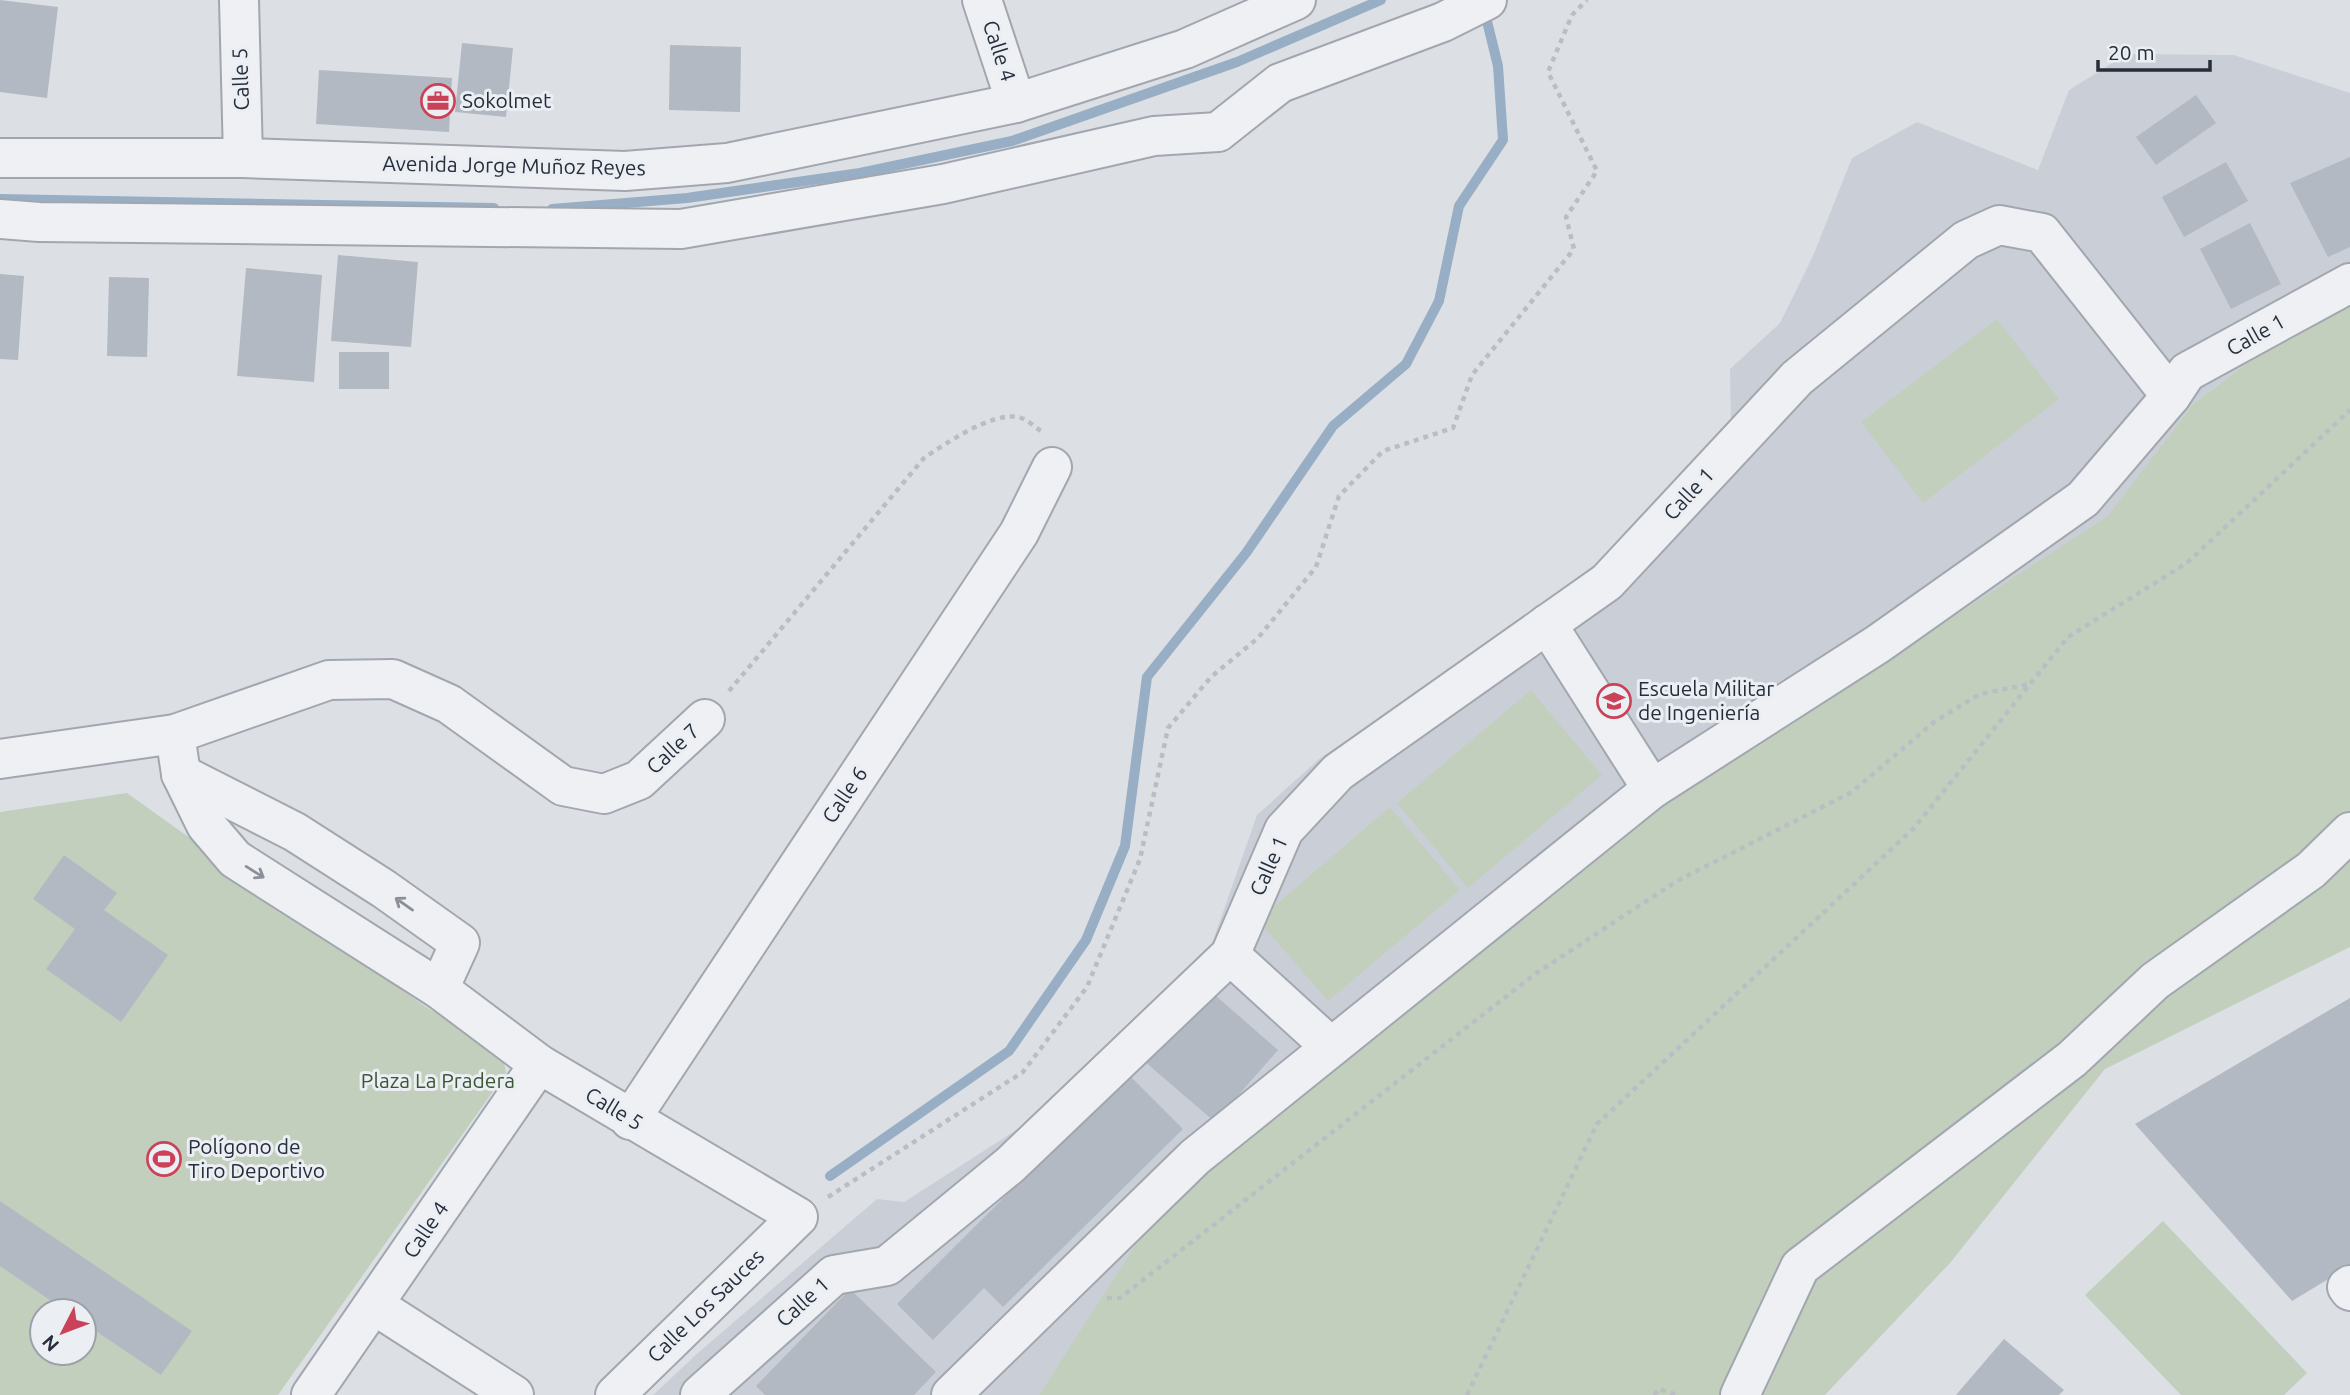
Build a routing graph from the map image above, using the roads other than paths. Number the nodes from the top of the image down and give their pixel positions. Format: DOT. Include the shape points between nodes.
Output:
graph roads {
  1 [pos="239,0"];
  2 [pos="982,0"];
  3 [pos="1296,0"];
  4 [pos="1487,0"];
  5 [pos="1016,103"];
  6 [pos="0,158"];
  7 [pos="243,158"];
  8 [pos="0,219"];
  9 [pos="2350,283"];
  10 [pos="2171,396"];
  11 [pos="1052,467"];
  12 [pos="1547,624"];
  13 [pos="705,719"];
  14 [pos="175,734"];
  15 [pos="0,759"];
  16 [pos="181,774"];
  17 [pos="1652,789"];
  18 [pos="2350,832"];
  19 [pos="1230,955"];
  20 [pos="439,989"];
  21 [pos="1331,1047"];
  22 [pos="539,1064"];
  23 [pos="630,1120"];
  24 [pos="798,1217"];
  25 [pos="2350,1285"];
  26 [pos="2350,1291"];
  27 [pos="374,1306"];
  28 [pos="311,1395"];
  29 [pos="514,1395"];
  30 [pos="615,1395"];
  31 [pos="700,1395"];
  32 [pos="951,1395"];
  33 [pos="1740,1395"];
  1 -- 7 [label="street, Calle 5"];
  2 -- 5 [label="street, Calle 4"];
  3 -- 5 [label="street, Avenida Jorge Muñoz Reyes" via="1185,49"];
  4 -- 8 [label="street" via="1443,22 1280,82 1218,132 1154,136 943,184 681,229"];
  5 -- 7 [label="street, Avenida Jorge Muñoz Reyes" via="727,163 625,172"];
  6 -- 7 [label="street, Avenida Jorge Muñoz Reyes"];
  9 -- 10 [label="street, Calle 1" via="2186,372"];
  10 -- 12 [label="street, Calle 1" via="2042,233 1999,225 1966,240 1797,378 1607,582"];
  10 -- 17 [label="street, Calle 1" via="2084,499 1878,644"];
  11 -- 23 [label="street, Calle 6" via="1019,533"];
  12 -- 17 [label="street"];
  12 -- 19 [label="street, Calle 1" via="1338,772 1284,830"];
  13 -- 14 [label="street, Calle 7" via="639,780 604,794 563,786 449,704 393,679 329,680"];
  14 -- 15 [label="street, Calle 7"];
  14 -- 16 [label="street, Calle 5"];
  16 -- 20 [label="street, Calle 5, one-way" via="206,825 235,859"];
  20 -- 16 [label="street, one-way" via="460,943 295,832"];
  17 -- 21 [label="street, Calle 1"];
  18 -- 33 [label="street" via="2311,870 2155,981 2072,1059 1800,1267"];
  19 -- 21 [label="street"];
  19 -- 31 [label="street, Calle 1" via="1010,1165 887,1266 834,1275"];
  20 -- 22 [label="street, Calle 5"];
  21 -- 32 [label="street, Calle 1" via="1195,1157"];
  22 -- 23 [label="street, Calle 5"];
  22 -- 27 [label="street, Calle 4"];
  23 -- 24 [label="street, Calle 5"];
  24 -- 30 [label="street, Calle Los Sauces"];
  25 -- 26 [label="street"];
  27 -- 28 [label="street, Calle 4"];
  27 -- 29 [label="street"];
}
